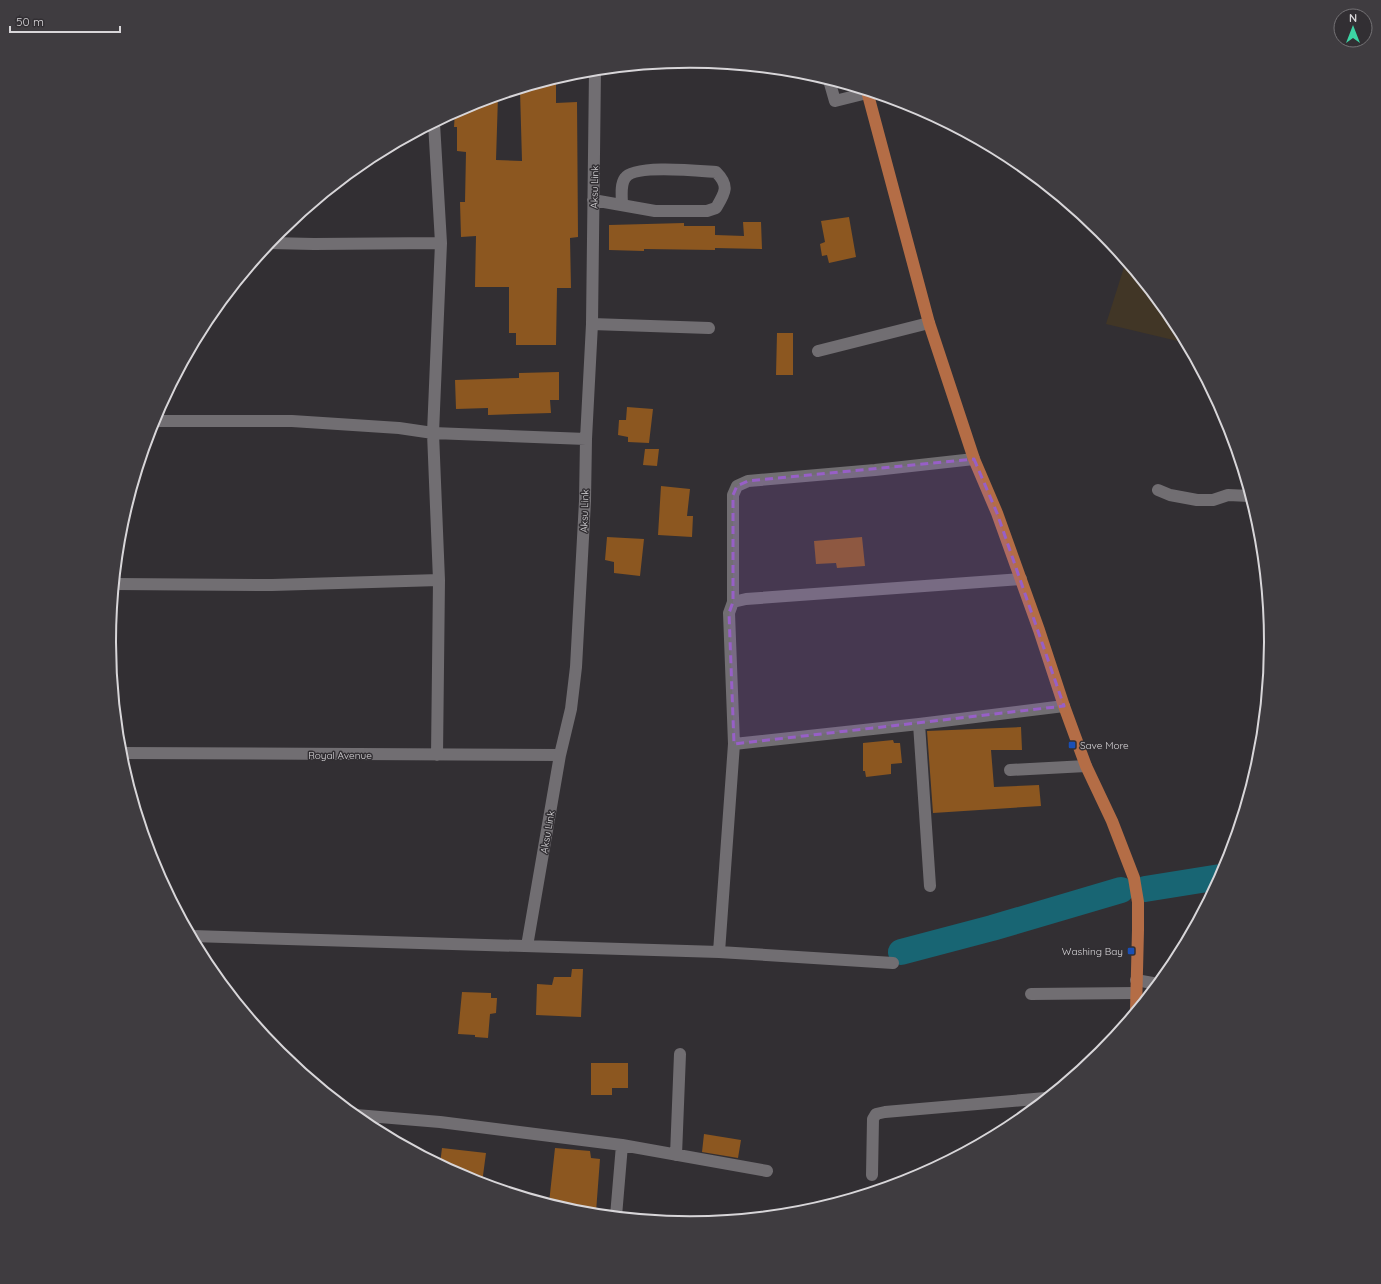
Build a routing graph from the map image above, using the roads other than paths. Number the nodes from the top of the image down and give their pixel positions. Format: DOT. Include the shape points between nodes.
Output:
graph roads {
  1 [pos="595,76"];
  2 [pos="830,86"];
  3 [pos="860,94"];
  4 [pos="868,96"];
  5 [pos="434,128"];
  6 [pos="594,200"];
  7 [pos="622,205"];
  8 [pos="278,243"];
  9 [pos="441,243"];
  10 [pos="929,323"];
  11 [pos="592,324"];
  12 [pos="709,328"];
  13 [pos="818,351"];
  14 [pos="160,421"];
  15 [pos="433,433"];
  16 [pos="586,439"];
  17 [pos="974,459"];
  18 [pos="1158,490"];
  19 [pos="1246,496"];
  20 [pos="439,580"];
  21 [pos="1021,580"];
  22 [pos="120,584"];
  23 [pos="734,602"];
  24 [pos="1064,706"];
  25 [pos="919,724"];
  26 [pos="734,744"];
  27 [pos="128,753"];
  28 [pos="560,755"];
  29 [pos="437,756"];
  30 [pos="1086,766"];
  31 [pos="1010,770"];
  32 [pos="930,886"];
  33 [pos="197,936"];
  34 [pos="527,946"];
  35 [pos="719,952"];
  36 [pos="893,963"];
  37 [pos="1136,980"];
  38 [pos="1152,983"];
  39 [pos="1136,993"];
  40 [pos="1031,994"];
  41 [pos="1136,1003"];
  42 [pos="680,1054"];
  43 [pos="1038,1099"];
  44 [pos="368,1116"];
  45 [pos="622,1145"];
  46 [pos="676,1155"];
  47 [pos="767,1171"];
  48 [pos="872,1175"];
  49 [pos="616,1211"];
  1 -- 6 [label="street, Aksu Link"];
  2 -- 3 [label="street" via="834,101"];
  4 -- 10 [label="main road"];
  5 -- 9 [label="street"];
  6 -- 7 [label="street"];
  6 -- 11 [label="street, Aksu Link"];
  7 -- 7 [label="street" via="622,186 625,177 633,171 677,169 716,172 725,186 725,193 716,208 707,210 655,211"];
  8 -- 9 [label="street"];
  9 -- 15 [label="street"];
  10 -- 13 [label="street"];
  10 -- 17 [label="main road"];
  11 -- 12 [label="street"];
  11 -- 16 [label="street, Aksu Link"];
  14 -- 15 [label="street" via="292,420"];
  15 -- 16 [label="street"];
  15 -- 20 [label="street"];
  16 -- 28 [label="street, Aksu Link" via="576,667 571,709"];
  17 -- 21 [label="main road"];
  17 -- 23 [label="street" via="748,481 737,486 734,495"];
  18 -- 19 [label="street" via="1197,500 1213,500 1228,495"];
  20 -- 22 [label="street" via="272,585"];
  20 -- 29 [label="street"];
  21 -- 23 [label="street" via="746,599"];
  21 -- 24 [label="main road"];
  23 -- 26 [label="street" via="729,612"];
  24 -- 25 [label="street"];
  24 -- 30 [label="main road"];
  25 -- 26 [label="street"];
  25 -- 32 [label="street"];
  26 -- 35 [label="street"];
  27 -- 29 [label="street, Royal Avenue"];
  28 -- 29 [label="street, Royal Avenue"];
  28 -- 34 [label="street, Aksu Link"];
  30 -- 31 [label="street"];
  30 -- 37 [label="main road" via="1112,821 1134,878 1138,902"];
  33 -- 34 [label="street"];
  34 -- 35 [label="street"];
  35 -- 36 [label="street"];
  37 -- 38 [label="street"];
  37 -- 39 [label="main road"];
  39 -- 40 [label="street"];
  39 -- 41 [label="main road"];
  42 -- 46 [label="street"];
  43 -- 48 [label="street" via="876,1114 873,1119"];
  44 -- 45 [label="street" via="440,1122"];
  45 -- 46 [label="street"];
  45 -- 49 [label="street"];
  46 -- 47 [label="street"];
}
